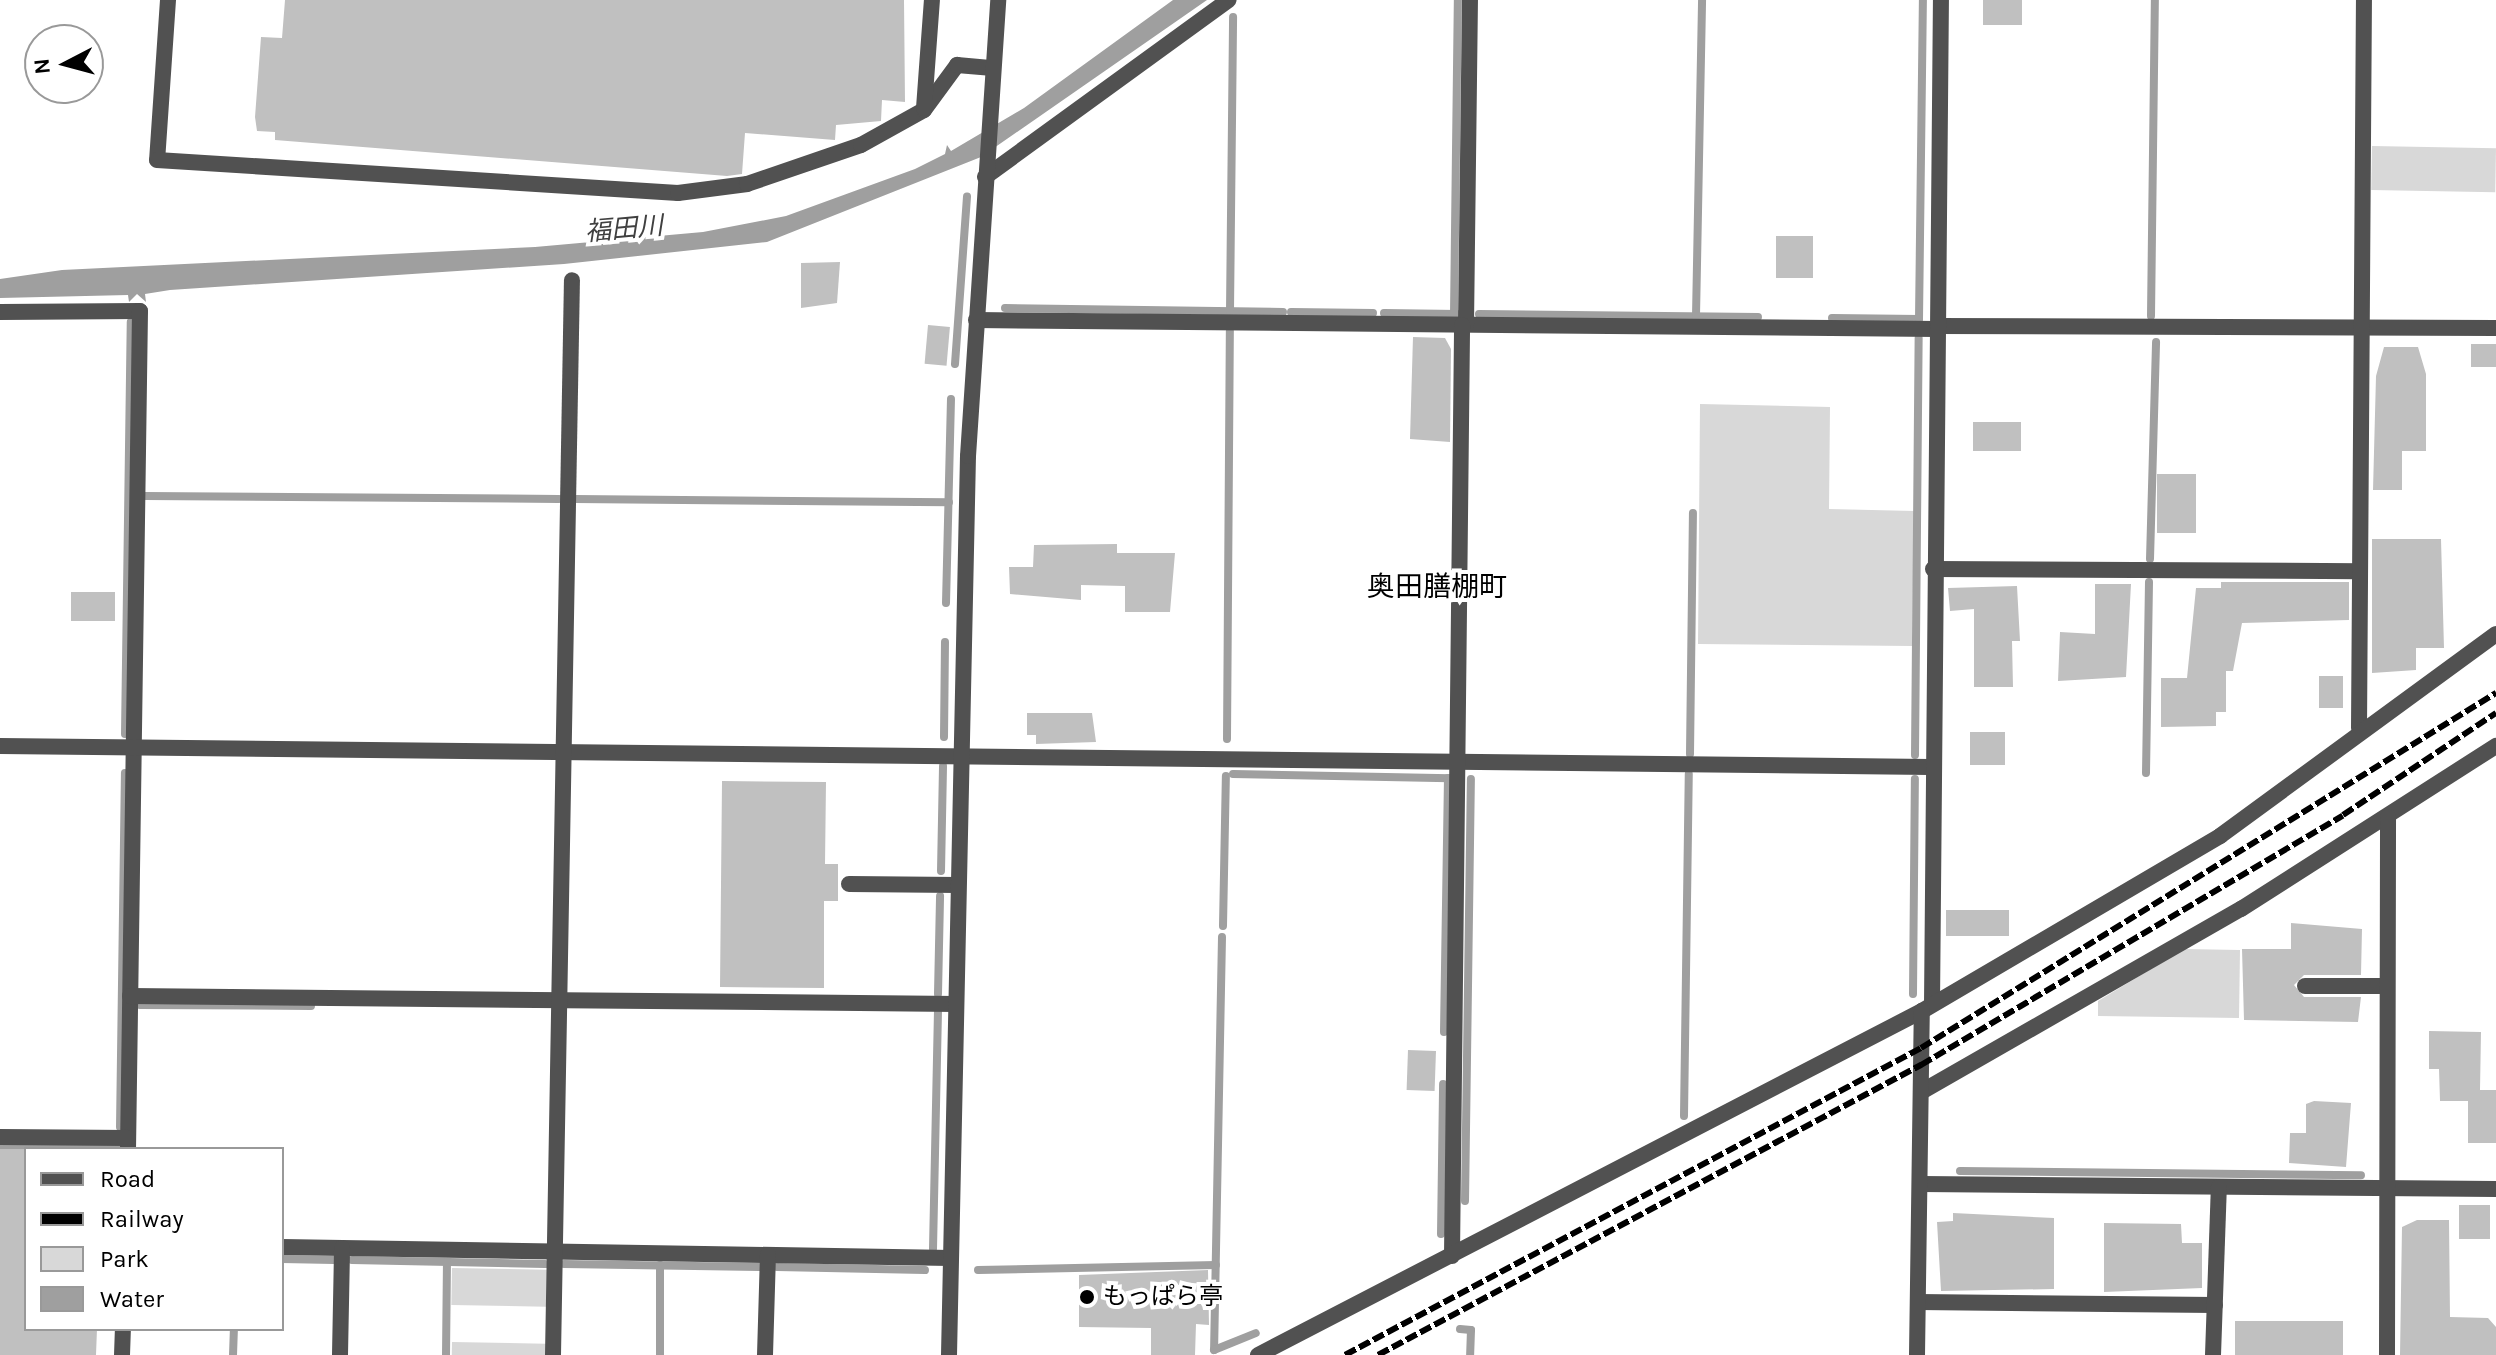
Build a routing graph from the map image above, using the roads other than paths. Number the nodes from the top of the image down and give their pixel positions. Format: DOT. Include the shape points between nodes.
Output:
graph roads {
  1 [pos="168,0"];
  2 [pos="932,0"];
  3 [pos="998,0"];
  4 [pos="1229,0"];
  5 [pos="1470,0"];
  6 [pos="1941,0"];
  7 [pos="2364,0"];
  8 [pos="993,68"];
  9 [pos="924,110"];
  10 [pos="986,172"];
  11 [pos="572,280"];
  12 [pos="0,312"];
  13 [pos="976,320"];
  14 [pos="1464,325"];
  15 [pos="1937,328"];
  16 [pos="2362,328"];
  17 [pos="2496,328"];
  18 [pos="1933,569"];
  19 [pos="2360,571"];
  20 [pos="2496,634"];
  21 [pos="2359,728"];
  22 [pos="0,746"];
  23 [pos="2496,746"];
  24 [pos="135,748"];
  25 [pos="563,754"];
  26 [pos="961,754"];
  27 [pos="1458,759"];
  28 [pos="1930,767"];
  29 [pos="2388,817"];
  30 [pos="849,884"];
  31 [pos="958,885"];
  32 [pos="2305,986"];
  33 [pos="2387,986"];
  34 [pos="130,996"];
  35 [pos="560,1000"];
  36 [pos="956,1004"];
  37 [pos="1927,1008"];
  38 [pos="1921,1092"];
  39 [pos="0,1137"];
  40 [pos="128,1144"];
  41 [pos="1921,1184"];
  42 [pos="2219,1187"];
  43 [pos="2387,1188"];
  44 [pos="2496,1189"];
  45 [pos="284,1247"];
  46 [pos="342,1248"];
  47 [pos="556,1250"];
  48 [pos="768,1255"];
  49 [pos="1452,1256"];
  50 [pos="951,1258"];
  51 [pos="1918,1302"];
  52 [pos="2215,1305"];
  53 [pos="123,1331"];
  54 [pos="122,1355"];
  55 [pos="340,1355"];
  56 [pos="553,1355"];
  57 [pos="765,1355"];
  58 [pos="949,1355"];
  59 [pos="1258,1355"];
  60 [pos="1917,1355"];
  61 [pos="2213,1355"];
  62 [pos="2387,1355"];
  1 -- 9 [label="street" via="157,160 678,193 747,184 861,145"];
  2 -- 9 [label="street"];
  3 -- 8 [label="street"];
  4 -- 10 [label="street"];
  5 -- 14 [label="street"];
  6 -- 15 [label="street"];
  7 -- 16 [label="street"];
  8 -- 9 [label="street" via="957,65"];
  8 -- 10 [label="street"];
  10 -- 13 [label="street"];
  11 -- 25 [label="street"];
  12 -- 24 [label="street" via="140,311"];
  13 -- 14 [label="street"];
  13 -- 26 [label="street"];
  14 -- 15 [label="street"];
  14 -- 27 [label="street"];
  15 -- 16 [label="street"];
  15 -- 18 [label="street"];
  16 -- 17 [label="street"];
  16 -- 19 [label="street"];
  18 -- 19 [label="street"];
  18 -- 28 [label="street"];
  19 -- 21 [label="street"];
  20 -- 21 [label="street"];
  21 -- 37 [label="street" via="2220,836"];
  22 -- 24 [label="street"];
  23 -- 29 [label="street"];
  24 -- 25 [label="street"];
  24 -- 34 [label="street"];
  25 -- 26 [label="street"];
  25 -- 35 [label="street"];
  26 -- 27 [label="street"];
  26 -- 31 [label="street"];
  27 -- 28 [label="street"];
  27 -- 49 [label="street"];
  28 -- 37 [label="street"];
  29 -- 33 [label="street"];
  29 -- 38 [label="street"];
  30 -- 31 [label="street"];
  31 -- 36 [label="street"];
  32 -- 33 [label="street"];
  33 -- 43 [label="street"];
  34 -- 35 [label="street"];
  34 -- 40 [label="street"];
  35 -- 36 [label="street"];
  35 -- 47 [label="street"];
  36 -- 50 [label="street"];
  37 -- 38 [label="street"];
  37 -- 49 [label="street"];
  38 -- 41 [label="street"];
  39 -- 40 [label="street"];
  41 -- 42 [label="street"];
  41 -- 51 [label="street"];
  42 -- 43 [label="street"];
  42 -- 52 [label="street"];
  43 -- 44 [label="street"];
  43 -- 62 [label="street"];
  45 -- 46 [label="street"];
  46 -- 47 [label="street"];
  46 -- 55 [label="street"];
  47 -- 48 [label="street"];
  47 -- 56 [label="street"];
  48 -- 50 [label="street"];
  48 -- 57 [label="street"];
  49 -- 59 [label="street"];
  50 -- 58 [label="street"];
  51 -- 52 [label="street"];
  51 -- 60 [label="street"];
  52 -- 61 [label="street"];
  53 -- 54 [label="street"];
}
